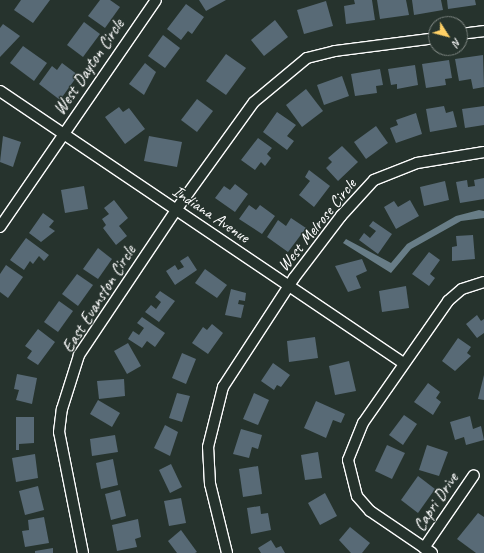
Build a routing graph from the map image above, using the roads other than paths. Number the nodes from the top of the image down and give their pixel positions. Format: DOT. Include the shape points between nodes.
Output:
graph roads {
  1 [pos="156,0"];
  2 [pos="484,31"];
  3 [pos="468,33"];
  4 [pos="428,39"];
  5 [pos="0,91"];
  6 [pos="64,134"];
  7 [pos="484,152"];
  8 [pos="176,210"];
  9 [pos="0,227"];
  10 [pos="484,282"];
  11 [pos="289,286"];
  12 [pos="403,363"];
  13 [pos="474,474"];
  14 [pos="428,550"];
  15 [pos="83,553"];
  16 [pos="227,553"];
  1 -- 6 [label="street, West Dayton Circle"];
  2 -- 3 [label="street"];
  4 -- 8 [label="street, East Evanston Circle" via="334,51 308,58 254,102"];
  5 -- 6 [label="street, Indiana Avenue"];
  6 -- 8 [label="street, Indiana Avenue"];
  6 -- 9 [label="street, West Dayton Circle"];
  7 -- 11 [label="street, West Melrose Circle" via="417,163 374,180 341,216"];
  8 -- 11 [label="street, Indiana Avenue"];
  8 -- 15 [label="street, East Evanston Circle" via="79,354 62,409 60,432"];
  10 -- 12 [label="street" via="462,289 448,301"];
  11 -- 12 [label="street, Indiana Avenue"];
  11 -- 16 [label="street, West Melrose Circle" via="223,387 213,416 208,447 210,484"];
  12 -- 14 [label="street" via="356,435 348,460 351,480 362,501"];
  13 -- 14 [label="street, Capri Drive"];
}
